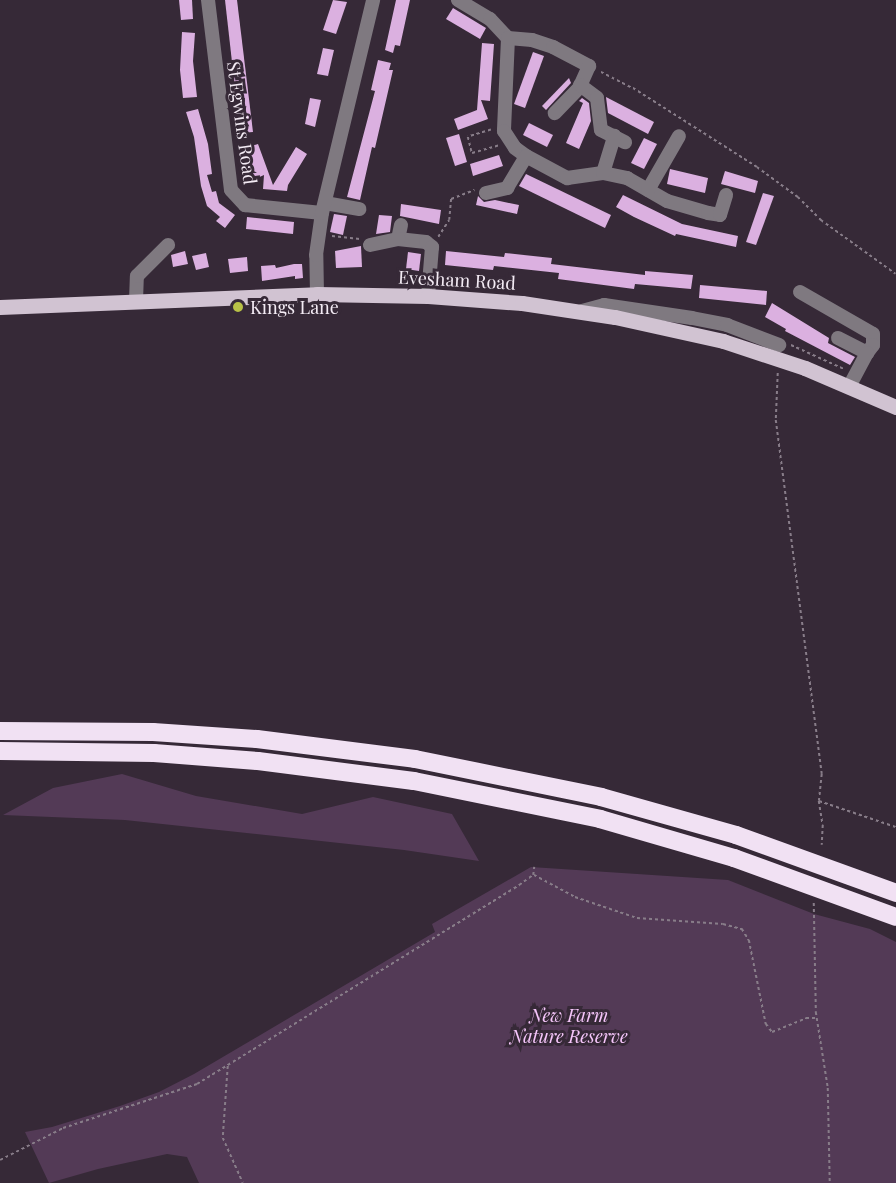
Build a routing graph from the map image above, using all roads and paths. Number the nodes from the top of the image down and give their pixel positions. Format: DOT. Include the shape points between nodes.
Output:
graph roads {
  1 [pos="208,0"];
  2 [pos="373,0"];
  3 [pos="458,0"];
  4 [pos="508,38"];
  5 [pos="589,66"];
  6 [pos="580,85"];
  7 [pos="555,113"];
  8 [pos="504,126"];
  9 [pos="679,136"];
  10 [pos="510,142"];
  11 [pos="526,156"];
  12 [pos="603,173"];
  13 [pos="648,190"];
  14 [pos="481,191"];
  15 [pos="726,195"];
  16 [pos="324,208"];
  17 [pos="359,209"];
  18 [pos="319,234"];
  19 [pos="395,235"];
  20 [pos="168,245"];
  21 [pos="370,245"];
  22 [pos="432,247"];
  23 [pos="896,274"];
  24 [pos="800,292"];
  25 [pos="317,294"];
  26 [pos="428,296"];
  27 [pos="136,301"];
  28 [pos="0,307"];
  29 [pos="582,311"];
  30 [pos="728,325"];
  31 [pos="838,338"];
  32 [pos="723,341"];
  33 [pos="781,348"];
  34 [pos="867,353"];
  35 [pos="853,380"];
  36 [pos="896,407"];
  37 [pos="0,731"];
  38 [pos="0,751"];
  39 [pos="819,801"];
  40 [pos="896,827"];
  41 [pos="822,845"];
  42 [pos="534,867"];
  43 [pos="533,875"];
  44 [pos="896,893"];
  45 [pos="814,899"];
  46 [pos="896,917"];
  47 [pos="817,1018"];
  48 [pos="228,1065"];
  49 [pos="0,1160"];
  50 [pos="243,1183"];
  51 [pos="830,1183"];
  1 -- 16 [label="street, St Egwins Road" via="231,190 245,205"];
  2 -- 16 [label="street"];
  3 -- 4 [label="street" via="490,19"];
  4 -- 5 [label="street" via="553,47"];
  4 -- 8 [label="street"];
  5 -- 6 [label="street"];
  5 -- 23 [label="path" via="633,88 757,167"];
  6 -- 7 [label="street"];
  6 -- 12 [label="street" via="597,98 614,136"];
  8 -- 10 [label="street"];
  8 -- 10 [label="path" via="468,137 472,153"];
  9 -- 13 [label="street"];
  10 -- 11 [label="street"];
  11 -- 12 [label="street" via="567,178"];
  11 -- 14 [label="street" via="507,188"];
  12 -- 13 [label="street" via="627,178"];
  13 -- 15 [label="street" via="667,201 720,215"];
  14 -- 22 [label="path" via="451,199 447,225"];
  16 -- 17 [label="street, St Egwins Road"];
  16 -- 18 [label="street"];
  18 -- 19 [label="path"];
  18 -- 25 [label="street"];
  19 -- 21 [label="street"];
  19 -- 22 [label="street"];
  20 -- 27 [label="street" via="136,276"];
  22 -- 26 [label="street"];
  24 -- 34 [label="street" via="873,334 873,345"];
  25 -- 26 [label="main road, Evesham Road"];
  25 -- 27 [label="main road, Evesham Road"];
  26 -- 29 [label="main road, Evesham Road"];
  27 -- 28 [label="main road, Evesham Road"];
  29 -- 30 [label="street" via="604,305"];
  29 -- 32 [label="main road, Evesham Road"];
  30 -- 32 [label="street"];
  30 -- 33 [label="street"];
  31 -- 34 [label="street"];
  32 -- 33 [label="main road, Evesham Road"];
  33 -- 35 [label="main road, Evesham Road"];
  33 -- 35 [label="path"];
  33 -- 39 [label="path" via="776,420 822,774"];
  34 -- 35 [label="street"];
  35 -- 36 [label="main road, Evesham Road"];
  37 -- 44 [label="highway" via="153,732 256,739 415,759 602,796 736,835"];
  38 -- 46 [label="highway" via="177,755 414,781 600,819 734,858"];
  39 -- 40 [label="path"];
  39 -- 41 [label="path"];
  42 -- 43 [label="path"];
  43 -- 47 [label="path" via="575,897 637,918 742,929 749,940 766,1024 772,1032 806,1018"];
  43 -- 48 [label="path"];
  45 -- 47 [label="path"];
  47 -- 51 [label="path" via="828,1088"];
  48 -- 49 [label="path" via="197,1084 63,1128"];
  48 -- 50 [label="path" via="223,1138"];
}
